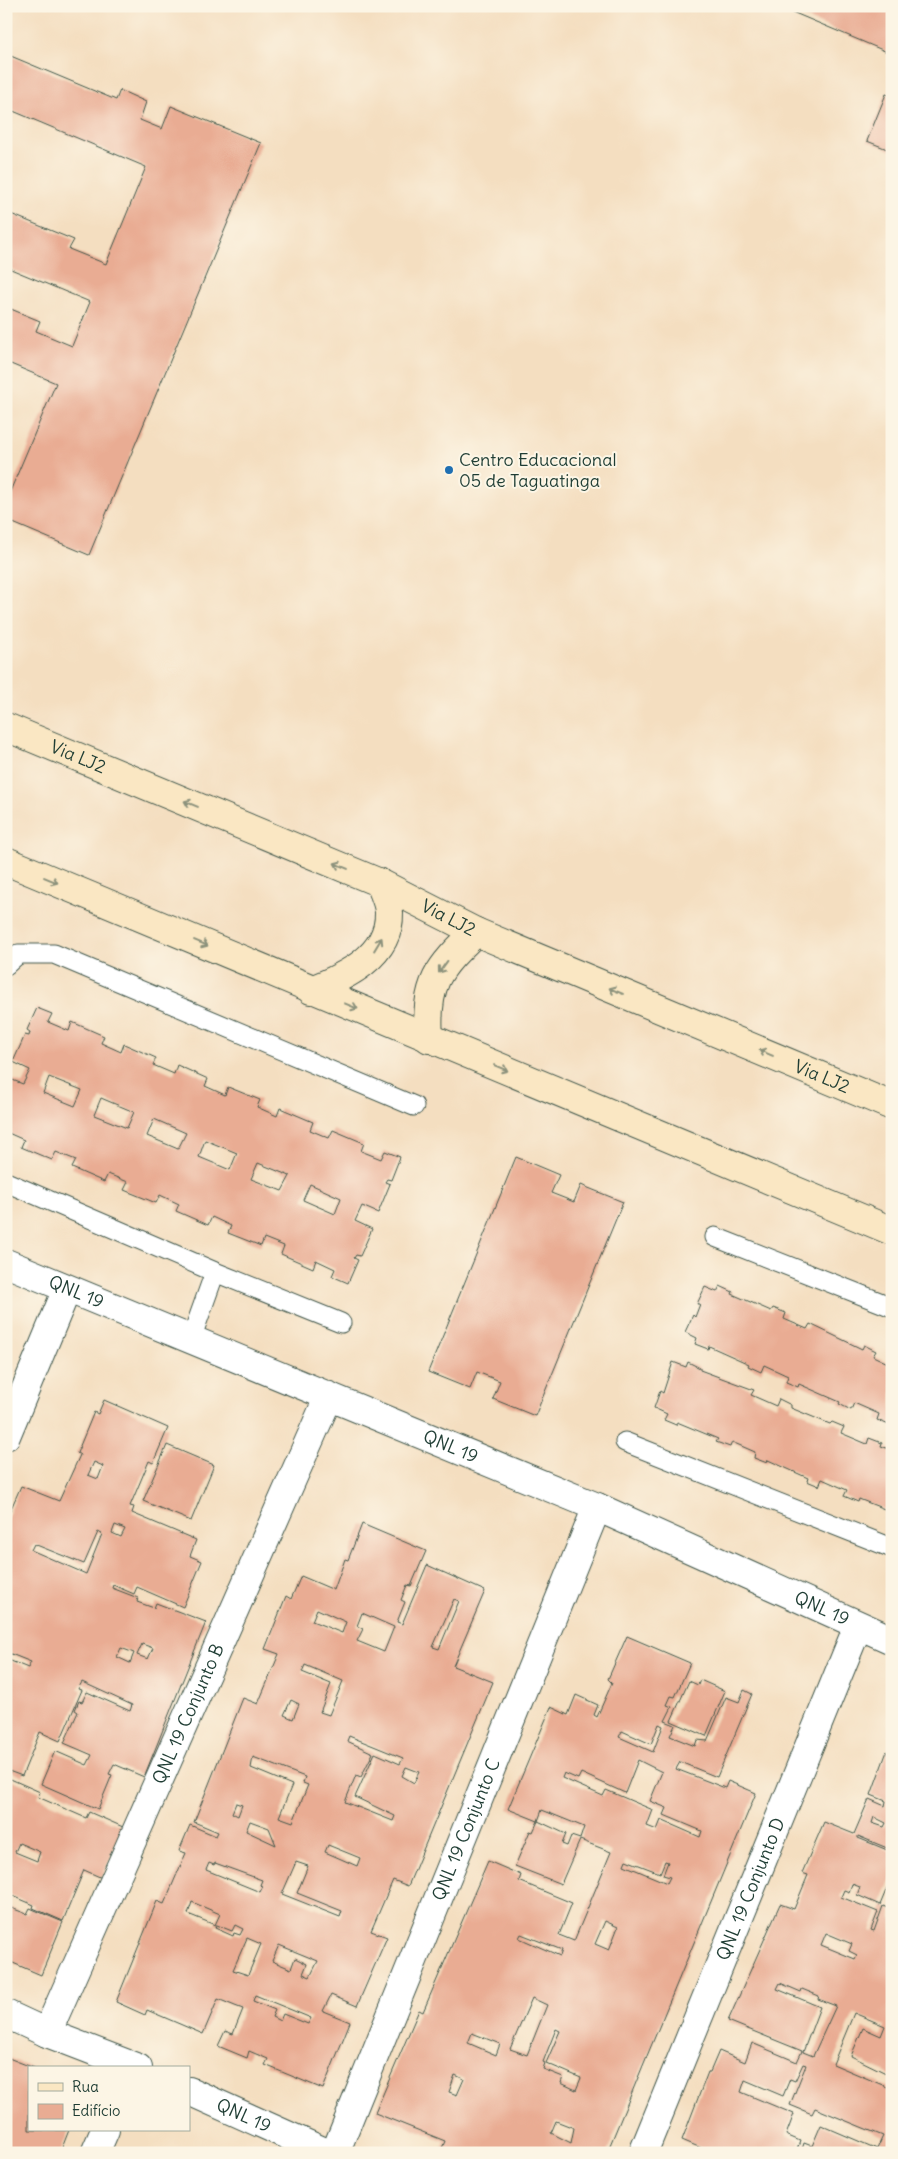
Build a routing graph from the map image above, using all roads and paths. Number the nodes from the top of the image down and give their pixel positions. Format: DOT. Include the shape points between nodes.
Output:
graph roads {
  1 [pos="6,727"];
  2 [pos="6,861"];
  3 [pos="380,883"];
  4 [pos="476,932"];
  5 [pos="6,965"];
  6 [pos="311,990"];
  7 [pos="429,1039"];
  8 [pos="414,1106"];
  9 [pos="892,1106"];
  10 [pos="6,1182"];
  11 [pos="892,1230"];
  12 [pos="715,1236"];
  13 [pos="6,1263"];
  14 [pos="215,1272"];
  15 [pos="67,1289"];
  16 [pos="892,1307"];
  17 [pos="341,1323"];
  18 [pos="191,1339"];
  19 [pos="329,1396"];
  20 [pos="6,1436"];
  21 [pos="625,1442"];
  22 [pos="597,1507"];
  23 [pos="892,1548"];
  24 [pos="858,1626"];
  25 [pos="892,1640"];
  26 [pos="6,2014"];
  27 [pos="47,2033"];
  28 [pos="132,2066"];
  29 [pos="190,2090"];
  30 [pos="104,2132"];
  31 [pos="95,2153"];
  32 [pos="327,2153"];
  33 [pos="335,2153"];
  34 [pos="643,2153"];
  3 -- 1 [label="main road, Via LJ2, one-way"];
  2 -- 6 [label="main road, one-way"];
  3 -- 4 [label="main road, Via LJ2"];
  6 -- 3 [label="main road, one-way" via="346,976 370,957 384,935 389,912"];
  4 -- 7 [label="main road, one-way" via="450,956 435,978 427,1009"];
  9 -- 4 [label="main road, Via LJ2, one-way"];
  5 -- 8 [label="lane" via="18,954 54,954"];
  6 -- 7 [label="main road, one-way"];
  7 -- 11 [label="main road, one-way"];
  10 -- 14 [label="lane"];
  12 -- 16 [label="lane"];
  13 -- 15 [label="street, QNL 19"];
  14 -- 17 [label="lane"];
  14 -- 18 [label="lane"];
  15 -- 18 [label="street, QNL 19"];
  15 -- 20 [label="street"];
  18 -- 19 [label="street, QNL 19"];
  19 -- 22 [label="street, QNL 19"];
  19 -- 27 [label="street, QNL 19 Conjunto B"];
  21 -- 23 [label="lane"];
  22 -- 24 [label="street, QNL 19"];
  22 -- 33 [label="street, QNL 19 Conjunto C"];
  24 -- 25 [label="street, QNL 19"];
  24 -- 34 [label="street, QNL 19 Conjunto D"];
  26 -- 27 [label="street"];
  27 -- 28 [label="street"];
  29 -- 32 [label="street, QNL 19"];
  30 -- 31 [label="street"];
}
